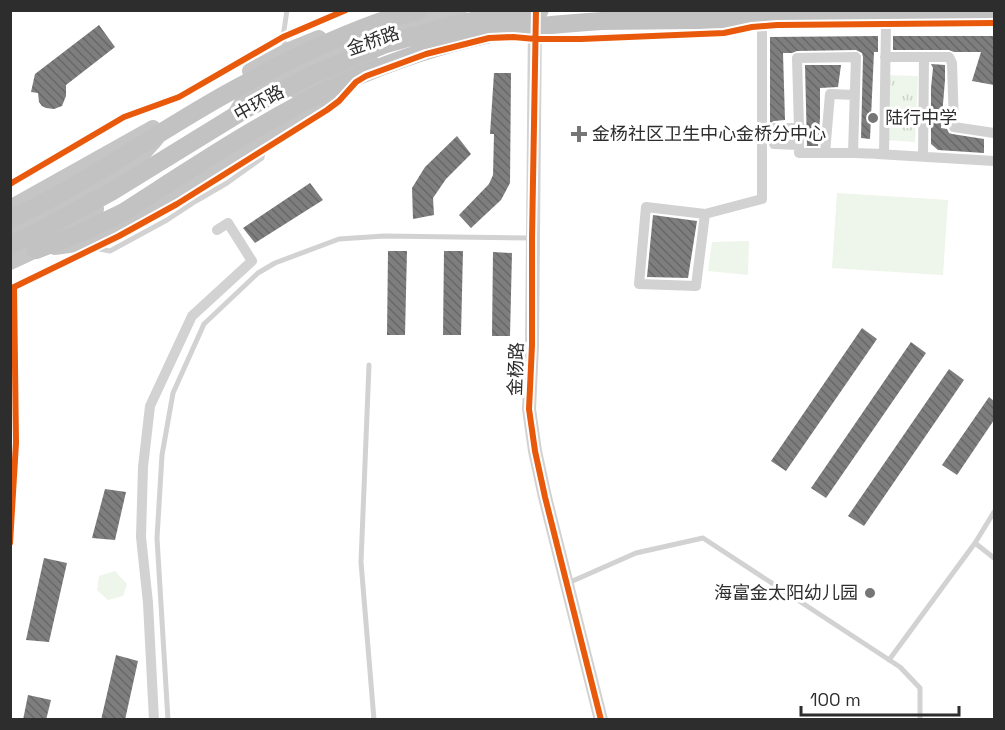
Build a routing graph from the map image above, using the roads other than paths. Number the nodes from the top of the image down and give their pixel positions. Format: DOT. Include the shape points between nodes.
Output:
graph roads {
  1 [pos="287,10"];
  2 [pos="389,10"];
  3 [pos="419,10"];
  4 [pos="459,10"];
  5 [pos="741,10"];
  6 [pos="535,13"];
  7 [pos="702,13"];
  8 [pos="994,17"];
  9 [pos="650,19"];
  10 [pos="994,23"];
  11 [pos="886,24"];
  12 [pos="762,26"];
  13 [pos="287,51"];
  14 [pos="885,57"];
  15 [pos="924,57"];
  16 [pos="342,61"];
  17 [pos="855,95"];
  18 [pos="180,111"];
  19 [pos="799,128"];
  20 [pos="225,132"];
  21 [pos="994,134"];
  22 [pos="799,145"];
  23 [pos="825,153"];
  24 [pos="853,153"];
  25 [pos="884,154"];
  26 [pos="923,156"];
  27 [pos="994,161"];
  28 [pos="10,208"];
  29 [pos="705,214"];
  30 [pos="10,219"];
  31 [pos="217,230"];
  32 [pos="10,232"];
  33 [pos="532,238"];
  34 [pos="10,245"];
  35 [pos="36,250"];
  36 [pos="10,262"];
  37 [pos="369,365"];
  38 [pos="994,512"];
  39 [pos="975,543"];
  40 [pos="994,558"];
  41 [pos="567,584"];
  42 [pos="889,660"];
  43 [pos="154,720"];
  44 [pos="168,720"];
  45 [pos="374,720"];
  46 [pos="601,720"];
  47 [pos="920,720"];
  1 -- 13 [label="lane" via="283,37"];
  2 -- 13 [label="main road, 金桥路"];
  3 -- 30 [label="highway, 中环路, bridge" via="304,53 234,89"];
  4 -- 16 [label="main road" via="383,32"];
  5 -- 7 [label="main road"];
  6 -- 7 [label="main road"];
  6 -- 16 [label="highway, 中环路, bridge" via="460,22"];
  6 -- 33 [label="street, 金杨路"];
  7 -- 12 [label="main road" via="752,27"];
  8 -- 9 [label="highway, bridge"];
  9 -- 16 [label="highway, bridge" via="582,17 524,21 422,39"];
  9 -- 35 [label="highway, bridge" via="514,30 467,40 386,66 302,103 122,213"];
  10 -- 11 [label="main road"];
  11 -- 12 [label="main road"];
  11 -- 14 [label="street"];
  12 -- 29 [label="street" via="762,199"];
  13 -- 18 [label="main road, 金桥路"];
  14 -- 15 [label="street"];
  14 -- 25 [label="street"];
  15 -- 21 [label="street" via="949,57 952,63 954,127"];
  15 -- 26 [label="street"];
  16 -- 20 [label="main road, 金桥路"];
  16 -- 20 [label="main road" via="296,70 250,95"];
  16 -- 34 [label="highway, 中环路, bridge" via="246,109 111,192"];
  16 -- 35 [label="main road, 金桥路" via="328,96 264,140 128,223 83,243"];
  17 -- 19 [label="street" via="856,57 797,58"];
  17 -- 23 [label="street" via="830,94"];
  17 -- 24 [label="street"];
  18 -- 28 [label="main road, 金桥路"];
  18 -- 32 [label="main road" via="127,169"];
  19 -- 22 [label="street"];
  19 -- 22 [label="street" via="775,129 774,144"];
  20 -- 35 [label="main road, 金桥路" via="112,198"];
  22 -- 23 [label="street" via="799,153"];
  23 -- 24 [label="street"];
  24 -- 25 [label="street"];
  25 -- 26 [label="street"];
  26 -- 27 [label="street"];
  29 -- 29 [label="street" via="696,286 639,284 646,207"];
  31 -- 43 [label="street" via="228,223 252,261 192,316 150,406 141,537"];
  33 -- 41 [label="street, 金杨路" via="529,409 537,462"];
  33 -- 44 [label="lane" via="339,239 258,273 204,324 173,393 162,455 157,538"];
  35 -- 36 [label="main road, 金桥路"];
  37 -- 45 [label="lane" via="361,562"];
  38 -- 39 [label="lane"];
  39 -- 40 [label="lane"];
  39 -- 42 [label="lane"];
  41 -- 42 [label="lane" via="636,554 703,538"];
  41 -- 46 [label="street, 金杨路"];
  42 -- 47 [label="lane" via="920,688"];
}
